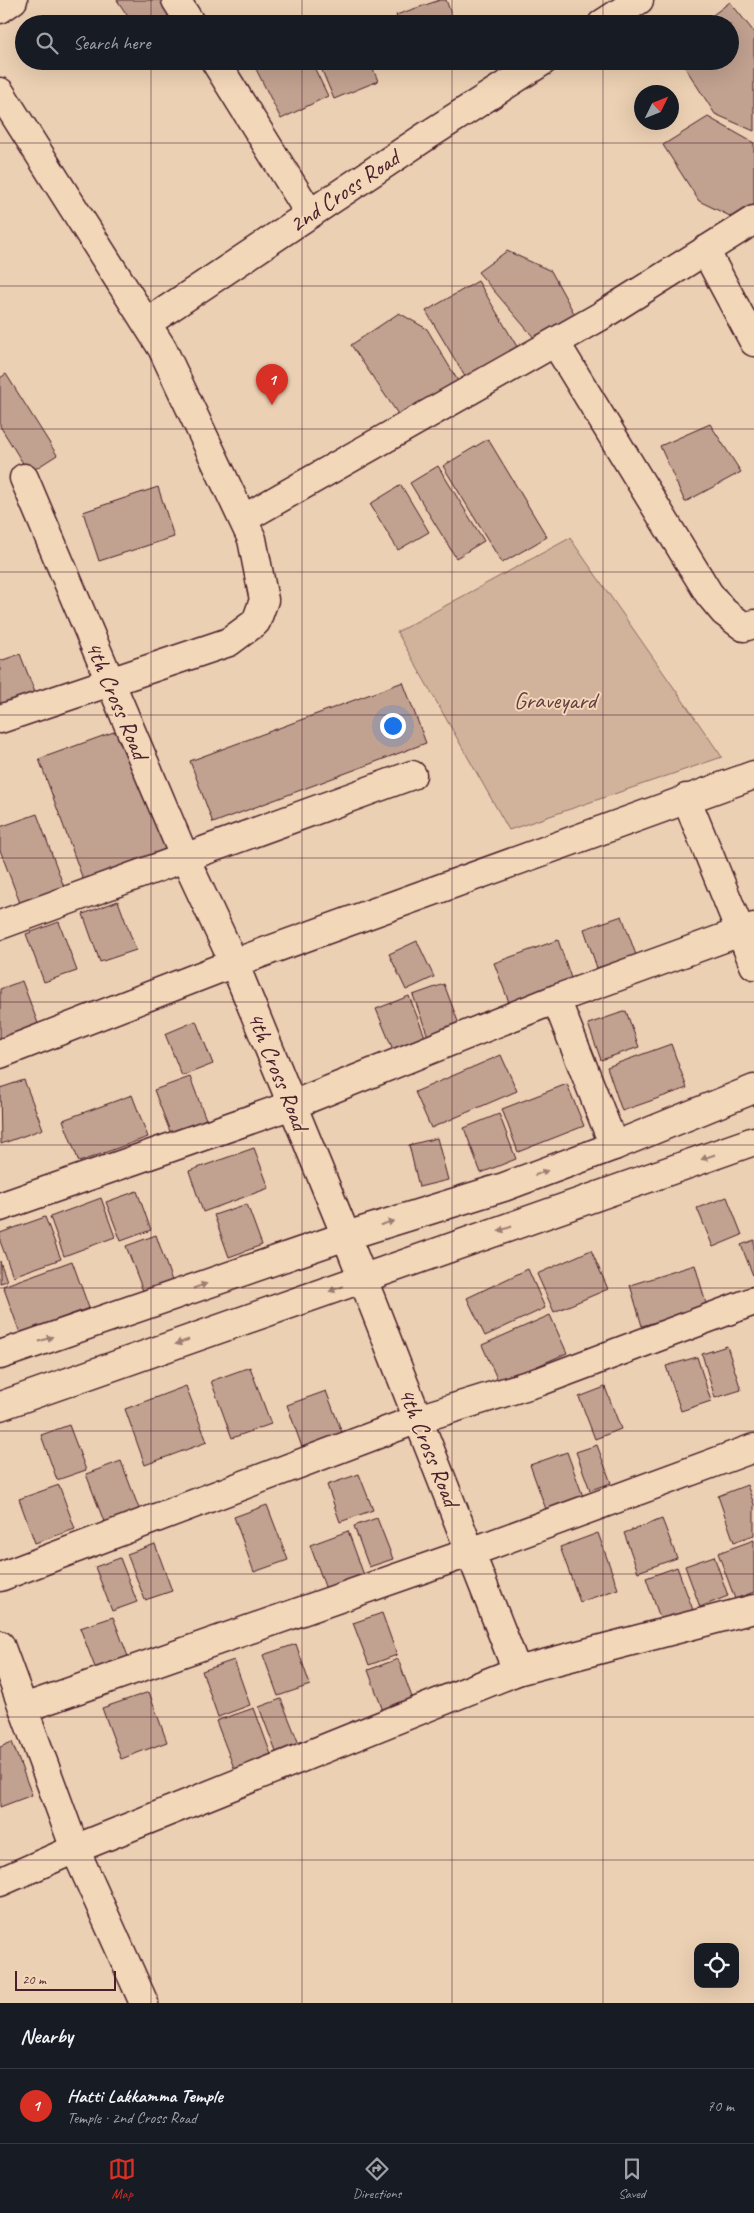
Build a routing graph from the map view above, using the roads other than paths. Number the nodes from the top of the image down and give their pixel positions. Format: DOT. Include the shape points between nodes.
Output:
graph roads {
  1 [pos="12,0"];
  2 [pos="176,0"];
  3 [pos="639,0"];
  4 [pos="0,9"];
  5 [pos="185,15"];
  6 [pos="616,15"];
  7 [pos="221,70"];
  8 [pos="530,70"];
  9 [pos="0,92"];
  10 [pos="310,214"];
  11 [pos="754,220"];
  12 [pos="705,250"];
  13 [pos="147,323"];
  14 [pos="555,342"];
  15 [pos="754,342"];
  16 [pos="24,478"];
  17 [pos="243,519"];
  18 [pos="754,624"];
  19 [pos="109,682"];
  20 [pos="0,719"];
  21 [pos="412,775"];
  22 [pos="754,775"];
  23 [pos="686,798"];
  24 [pos="184,856"];
  25 [pos="0,925"];
  26 [pos="747,930"];
  27 [pos="234,963"];
  28 [pos="754,965"];
  29 [pos="556,999"];
  30 [pos="0,1054"];
  31 [pos="754,1089"];
  32 [pos="292,1105"];
  33 [pos="754,1141"];
  34 [pos="614,1146"];
  35 [pos="0,1207"];
  36 [pos="346,1236"];
  37 [pos="363,1279"];
  38 [pos="754,1301"];
  39 [pos="0,1355"];
  40 [pos="0,1406"];
  41 [pos="418,1419"];
  42 [pos="754,1448"];
  43 [pos="470,1552"];
  44 [pos="0,1577"];
  45 [pos="754,1609"];
  46 [pos="0,1645"];
  47 [pos="517,1671"];
  48 [pos="24,1708"];
  49 [pos="75,1849"];
  50 [pos="0,1882"];
  51 [pos="144,2003"];
  1 -- 4 [label="street"];
  2 -- 5 [label="street"];
  3 -- 6 [label="street"];
  7 -- 10 [label="street"];
  8 -- 10 [label="street, 2nd Cross Road"];
  9 -- 13 [label="street"];
  10 -- 13 [label="street, 2nd Cross Road"];
  11 -- 12 [label="street"];
  12 -- 14 [label="street"];
  12 -- 15 [label="street"];
  13 -- 17 [label="street"];
  14 -- 17 [label="street"];
  14 -- 18 [label="street" via="709,594 724,612 744,627"];
  16 -- 19 [label="street, 4th Cross Road"];
  17 -- 19 [label="street" via="252,539 264,600 256,622 229,642"];
  19 -- 20 [label="street"];
  19 -- 24 [label="street, 4th Cross Road"];
  21 -- 24 [label="street"];
  22 -- 23 [label="street"];
  23 -- 26 [label="street"];
  23 -- 27 [label="street"];
  24 -- 25 [label="street"];
  24 -- 27 [label="street, 4th Cross Road"];
  26 -- 28 [label="street"];
  26 -- 29 [label="street"];
  27 -- 30 [label="street"];
  27 -- 32 [label="street, 4th Cross Road"];
  29 -- 32 [label="street"];
  29 -- 34 [label="street"];
  31 -- 34 [label="street"];
  32 -- 35 [label="street"];
  32 -- 36 [label="street, 4th Cross Road"];
  33 -- 37 [label="street, one-way"];
  36 -- 34 [label="street, one-way" via="504,1187"];
  36 -- 37 [label="street, 4th Cross Road"];
  39 -- 36 [label="street, one-way"];
  37 -- 40 [label="street, one-way"];
  37 -- 41 [label="street, 4th Cross Road"];
  38 -- 41 [label="street" via="541,1381"];
  41 -- 43 [label="street, 4th Cross Road"];
  41 -- 44 [label="street"];
  42 -- 43 [label="street"];
  43 -- 47 [label="street, 4th Cross Road"];
  43 -- 48 [label="street"];
  45 -- 47 [label="street"];
  46 -- 48 [label="street"];
  47 -- 49 [label="street"];
  48 -- 49 [label="street"];
  49 -- 50 [label="street"];
  49 -- 51 [label="street"];
}
